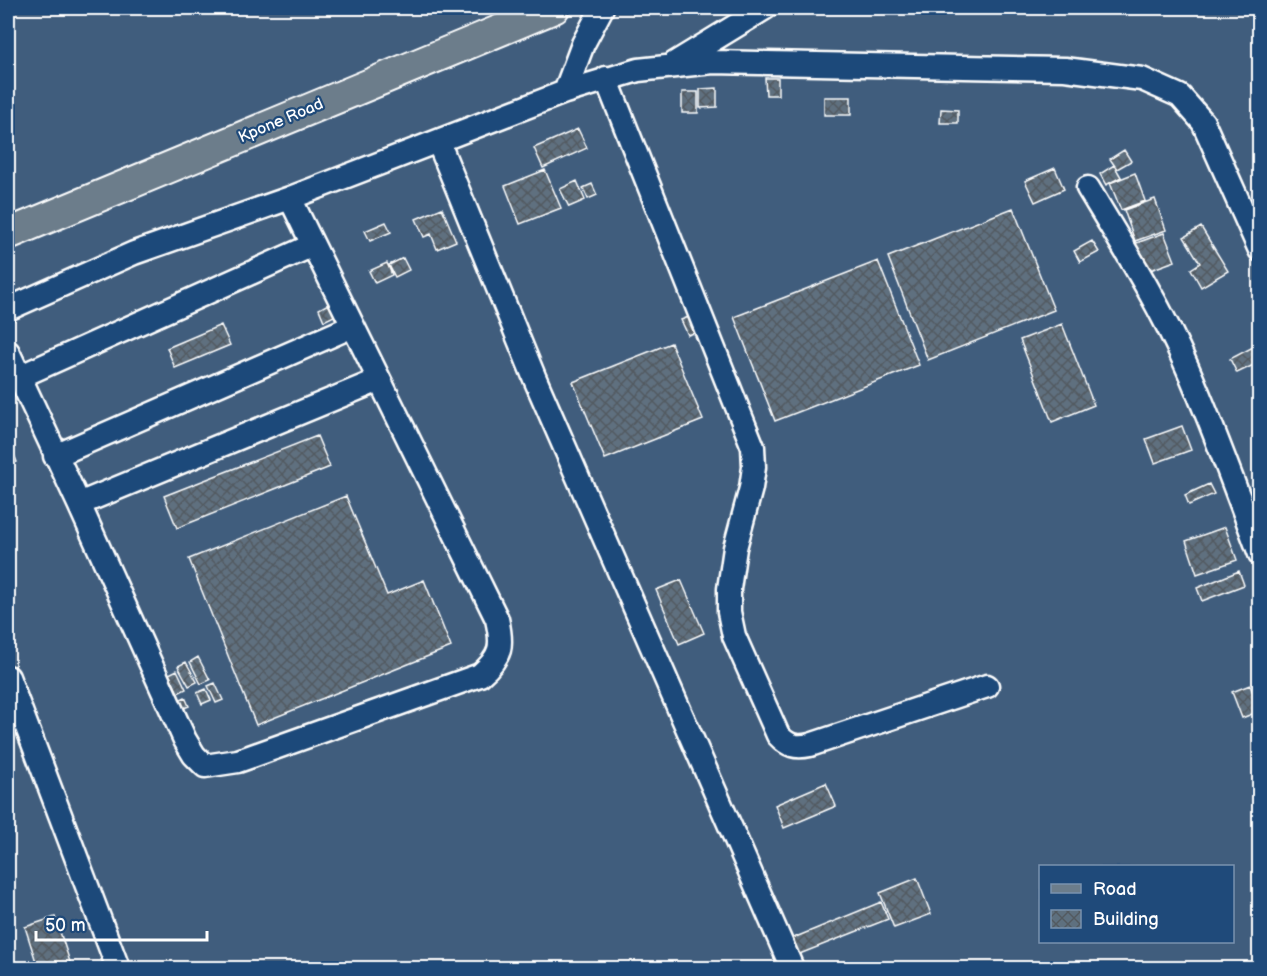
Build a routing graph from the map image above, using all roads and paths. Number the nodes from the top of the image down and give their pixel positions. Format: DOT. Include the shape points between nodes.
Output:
graph roads {
  1 [pos="554,8"];
  2 [pos="602,8"];
  3 [pos="765,8"];
  4 [pos="671,65"];
  5 [pos="606,78"];
  6 [pos="565,92"];
  7 [pos="438,141"];
  8 [pos="1088,188"];
  9 [pos="290,198"];
  10 [pos="8,234"];
  11 [pos="313,245"];
  12 [pos="1260,250"];
  13 [pos="8,309"];
  14 [pos="353,326"];
  15 [pos="8,352"];
  16 [pos="18,377"];
  17 [pos="379,380"];
  18 [pos="55,456"];
  19 [pos="79,504"];
  20 [pos="1251,504"];
  21 [pos="1260,554"];
  22 [pos="8,677"];
  23 [pos="987,686"];
  24 [pos="118,969"];
  25 [pos="792,969"];
  1 -- 10 [label="main road, Kpone Road"];
  2 -- 6 [label="street"];
  3 -- 4 [label="street"];
  4 -- 5 [label="street"];
  4 -- 12 [label="street" via="713,62 1065,69 1142,79 1180,96 1203,122"];
  5 -- 6 [label="street"];
  5 -- 23 [label="street" via="753,447 751,488 735,548 729,612 734,636 778,735 785,743 810,745"];
  6 -- 7 [label="street"];
  7 -- 9 [label="street"];
  7 -- 25 [label="street" via="535,379"];
  8 -- 20 [label="street" via="1186,365"];
  9 -- 11 [label="street"];
  9 -- 13 [label="street" via="134,253"];
  11 -- 14 [label="street"];
  11 -- 16 [label="street"];
  14 -- 17 [label="street"];
  14 -- 18 [label="street"];
  15 -- 16 [label="street"];
  16 -- 18 [label="street"];
  17 -- 19 [label="street"];
  17 -- 19 [label="street" via="497,620 501,639 498,653 480,675 238,761 205,766 185,740"];
  18 -- 19 [label="street"];
  20 -- 21 [label="street"];
  22 -- 24 [label="street"];
}
